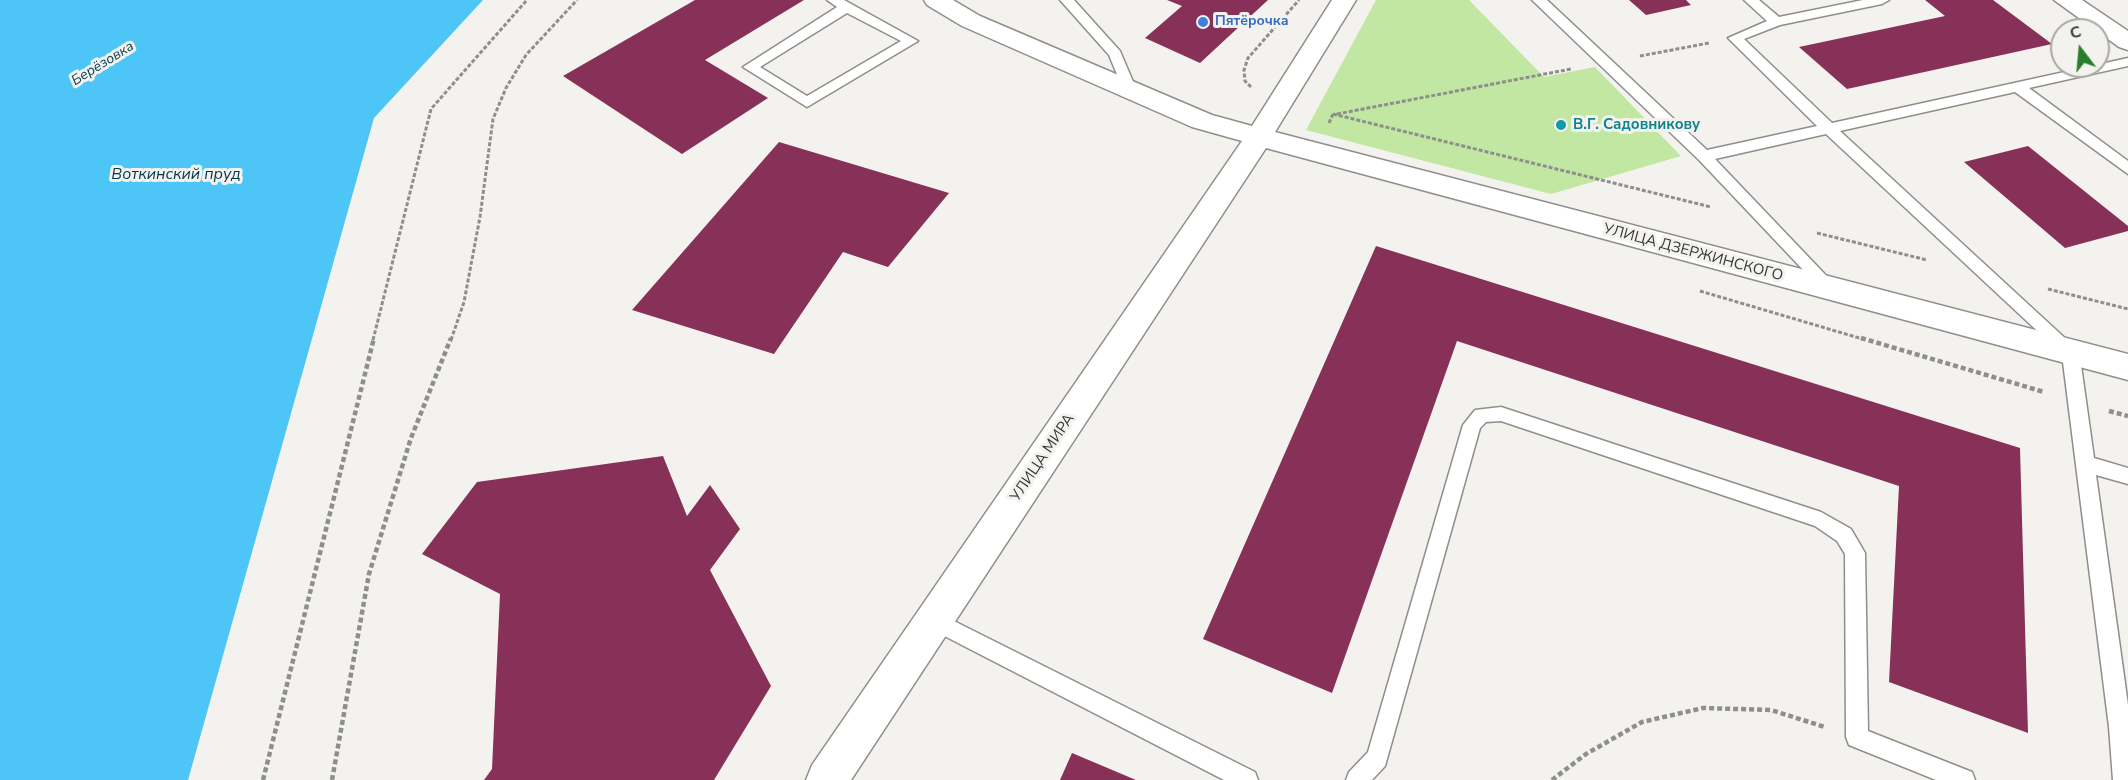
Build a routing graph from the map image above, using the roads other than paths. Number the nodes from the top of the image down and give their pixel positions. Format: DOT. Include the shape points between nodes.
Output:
graph roads {
  1 [pos="936,0"];
  2 [pos="1067,0"];
  3 [pos="1344,0"];
  4 [pos="1539,0"];
  5 [pos="1750,0"];
  6 [pos="1882,0"];
  7 [pos="2066,0"];
  8 [pos="840,3"];
  9 [pos="1776,22"];
  10 [pos="2117,24"];
  11 [pos="2128,42"];
  12 [pos="2128,62"];
  13 [pos="2018,87"];
  14 [pos="1130,91"];
  15 [pos="1827,127"];
  16 [pos="1259,137"];
  17 [pos="1704,156"];
  18 [pos="2128,169"];
  19 [pos="1832,289"];
  20 [pos="2070,351"];
  21 [pos="2128,367"];
  22 [pos="2085,464"];
  23 [pos="2128,476"];
  24 [pos="934,620"];
  25 [pos="2124,728"];
  26 [pos="827,780"];
  27 [pos="1247,780"];
  28 [pos="1357,780"];
  29 [pos="1964,780"];
  30 [pos="2124,780"];
  1 -- 14 [label="main road, УЛИЦА ДЗЕРЖИНСКОГО" via="971,21"];
  2 -- 14 [label="lane" via="1115,54"];
  3 -- 16 [label="main road, УЛИЦА МИРА"];
  4 -- 17 [label="lane"];
  5 -- 9 [label="lane"];
  6 -- 9 [label="lane"];
  7 -- 10 [label="main road"];
  8 -- 8 [label="lane" via="911,41 807,102 750,67"];
  9 -- 15 [label="lane" via="1735,38"];
  10 -- 11 [label="main road"];
  12 -- 13 [label="lane"];
  13 -- 15 [label="lane"];
  13 -- 18 [label="lane"];
  14 -- 16 [label="main road, УЛИЦА ДЗЕРЖИНСКОГО" via="1202,121"];
  15 -- 17 [label="lane"];
  15 -- 20 [label="lane"];
  16 -- 19 [label="main road, УЛИЦА ДЗЕРЖИНСКОГО"];
  16 -- 24 [label="main road, УЛИЦА МИРА"];
  17 -- 19 [label="lane"];
  19 -- 20 [label="main road, УЛИЦА ДЗЕРЖИНСКОГО"];
  20 -- 21 [label="main road, УЛИЦА ДЗЕРЖИНСКОГО"];
  20 -- 22 [label="lane"];
  22 -- 23 [label="lane"];
  22 -- 25 [label="lane"];
  24 -- 26 [label="main road, УЛИЦА МИРА"];
  24 -- 27 [label="lane"];
  25 -- 30 [label="lane"];
  28 -- 29 [label="lane" via="1377,758 1472,425 1481,415 1501,414 1821,520 1844,535 1855,554 1857,737"];
}
